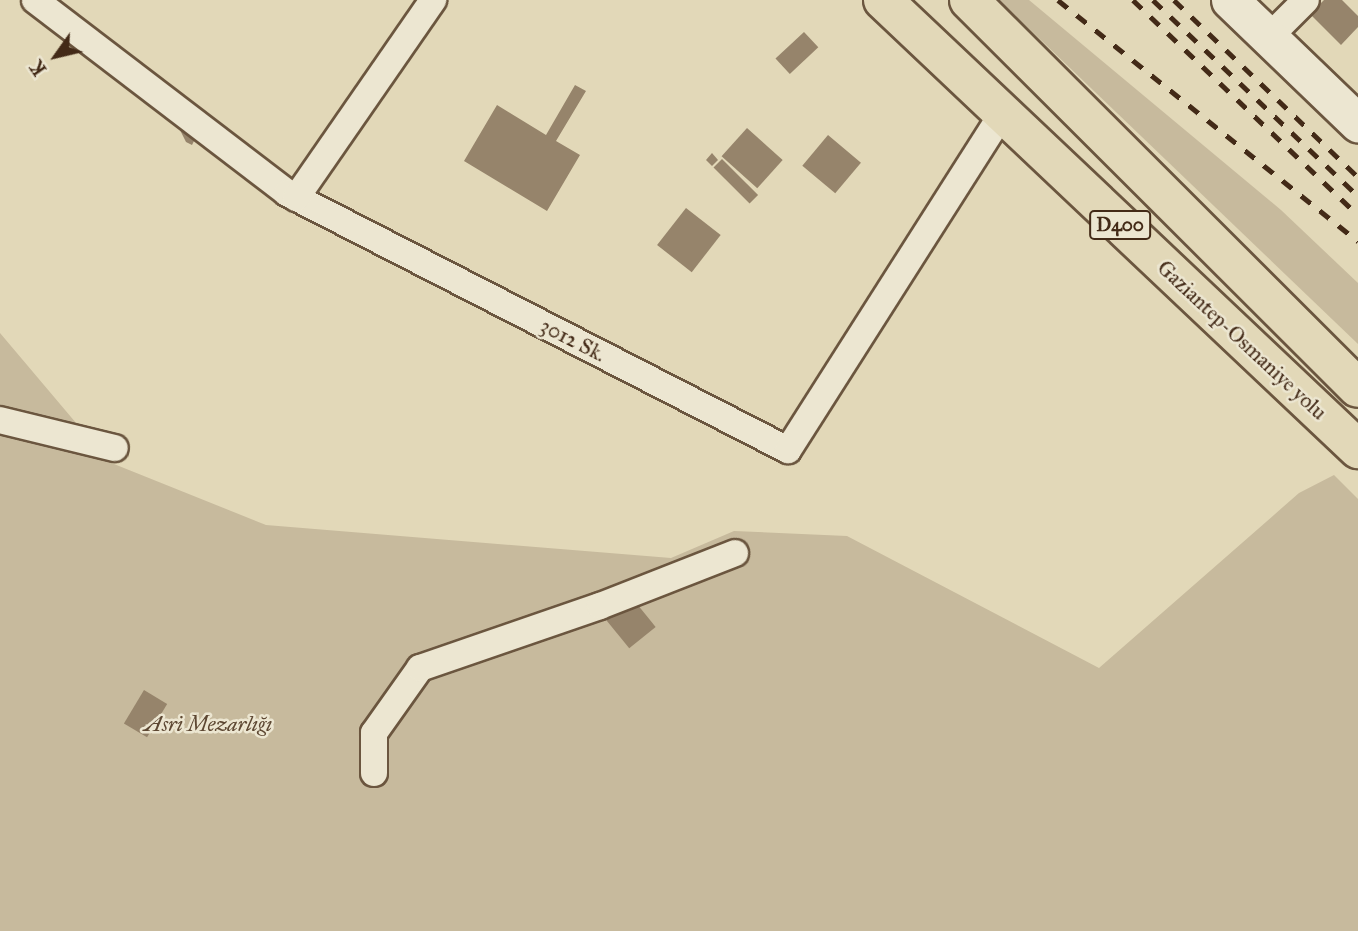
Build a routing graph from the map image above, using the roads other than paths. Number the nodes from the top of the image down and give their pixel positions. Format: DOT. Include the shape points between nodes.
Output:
graph roads {
  1 [pos="35,0"];
  2 [pos="433,0"];
  3 [pos="883,0"];
  4 [pos="969,0"];
  5 [pos="1230,0"];
  6 [pos="1306,0"];
  7 [pos="1269,37"];
  8 [pos="1002,114"];
  9 [pos="1356,117"];
  10 [pos="296,198"];
  11 [pos="1358,388"];
  12 [pos="0,420"];
  13 [pos="115,448"];
  14 [pos="1358,449"];
  15 [pos="736,553"];
  16 [pos="374,773"];
  1 -- 10 [label="street, 3012 Sk."];
  2 -- 10 [label="street"];
  3 -- 8 [label="highway, Gaziantep-Osmaniye yolu / D400"];
  4 -- 11 [label="highway, D400"];
  5 -- 7 [label="street"];
  6 -- 7 [label="street"];
  7 -- 9 [label="street"];
  8 -- 10 [label="street, 3012 Sk." via="788,450"];
  8 -- 14 [label="highway, Gaziantep-Osmaniye yolu / D400"];
  12 -- 13 [label="street"];
  15 -- 16 [label="street" via="420,668 374,733"];
}
